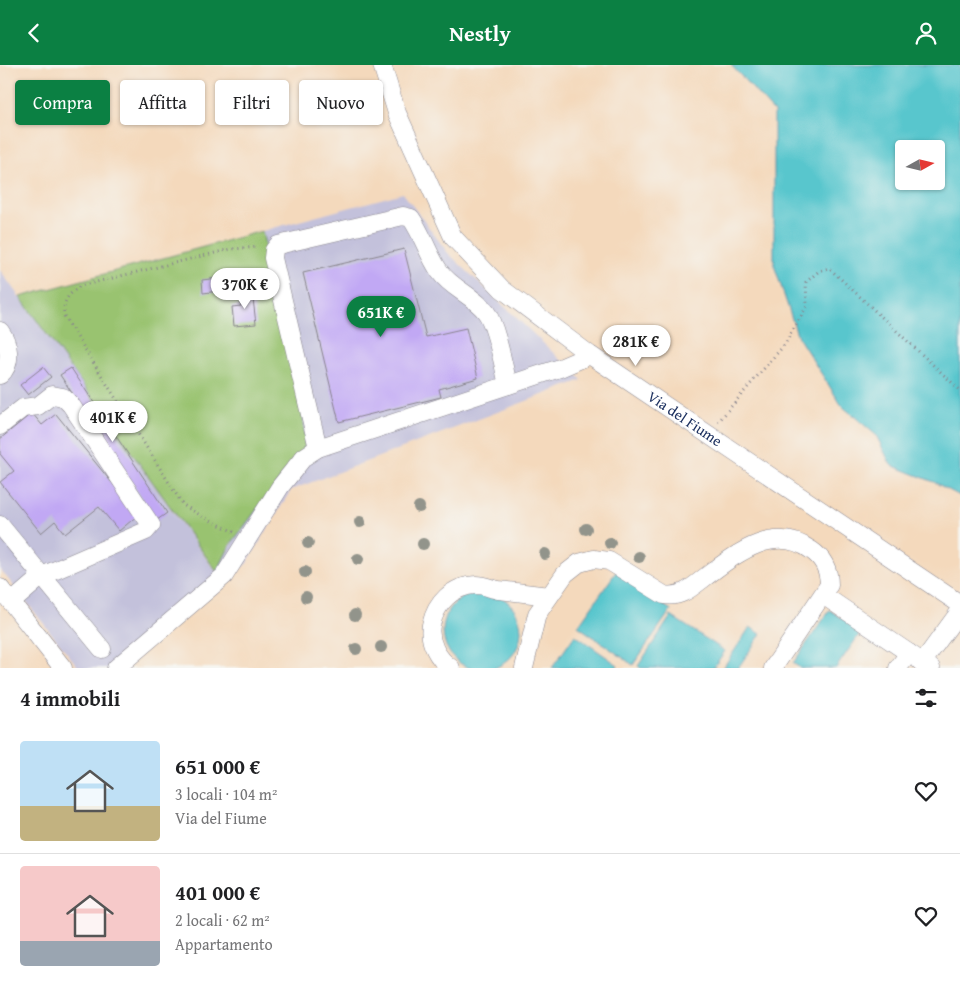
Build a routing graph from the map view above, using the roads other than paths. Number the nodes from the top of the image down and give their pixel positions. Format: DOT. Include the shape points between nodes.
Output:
graph roads {
  1 [pos="382,65"];
  2 [pos="0,331"];
  3 [pos="590,355"];
  4 [pos="0,375"];
  5 [pos="508,385"];
  6 [pos="0,427"];
  7 [pos="318,448"];
  8 [pos="0,525"];
  9 [pos="42,576"];
  10 [pos="0,587"];
  11 [pos="823,595"];
  12 [pos="549,596"];
  13 [pos="12,602"];
  14 [pos="960,604"];
  15 [pos="960,611"];
  16 [pos="102,649"];
  17 [pos="921,661"];
  18 [pos="63,668"];
  19 [pos="116,668"];
  20 [pos="451,668"];
  21 [pos="524,668"];
  22 [pos="773,668"];
  23 [pos="898,668"];
  1 -- 3 [label="street, Via del Fiume" via="397,113 453,237 502,289"];
  2 -- 4 [label="street" via="7,343 9,356 8,364"];
  3 -- 5 [label="street"];
  3 -- 14 [label="street, Via del Fiume"];
  5 -- 7 [label="street"];
  5 -- 7 [label="street" via="486,312 441,274 411,218 403,216 278,245 273,258"];
  6 -- 9 [label="street" via="23,408 38,406 52,395 63,397 151,525 146,531"];
  7 -- 19 [label="street" via="304,457 280,487 224,576"];
  8 -- 9 [label="street"];
  9 -- 13 [label="street"];
  9 -- 16 [label="street"];
  10 -- 13 [label="street"];
  11 -- 12 [label="street" via="829,585 824,562 805,545 778,539 735,555 685,593 673,597 664,595 609,561 594,559 579,563 565,574"];
  11 -- 17 [label="street"];
  11 -- 22 [label="street"];
  12 -- 20 [label="street" via="477,585 460,588 445,597 434,612 430,630 433,647"];
  12 -- 21 [label="street" via="537,614"];
  13 -- 18 [label="street"];
  15 -- 17 [label="street"];
  17 -- 23 [label="street"];
}
